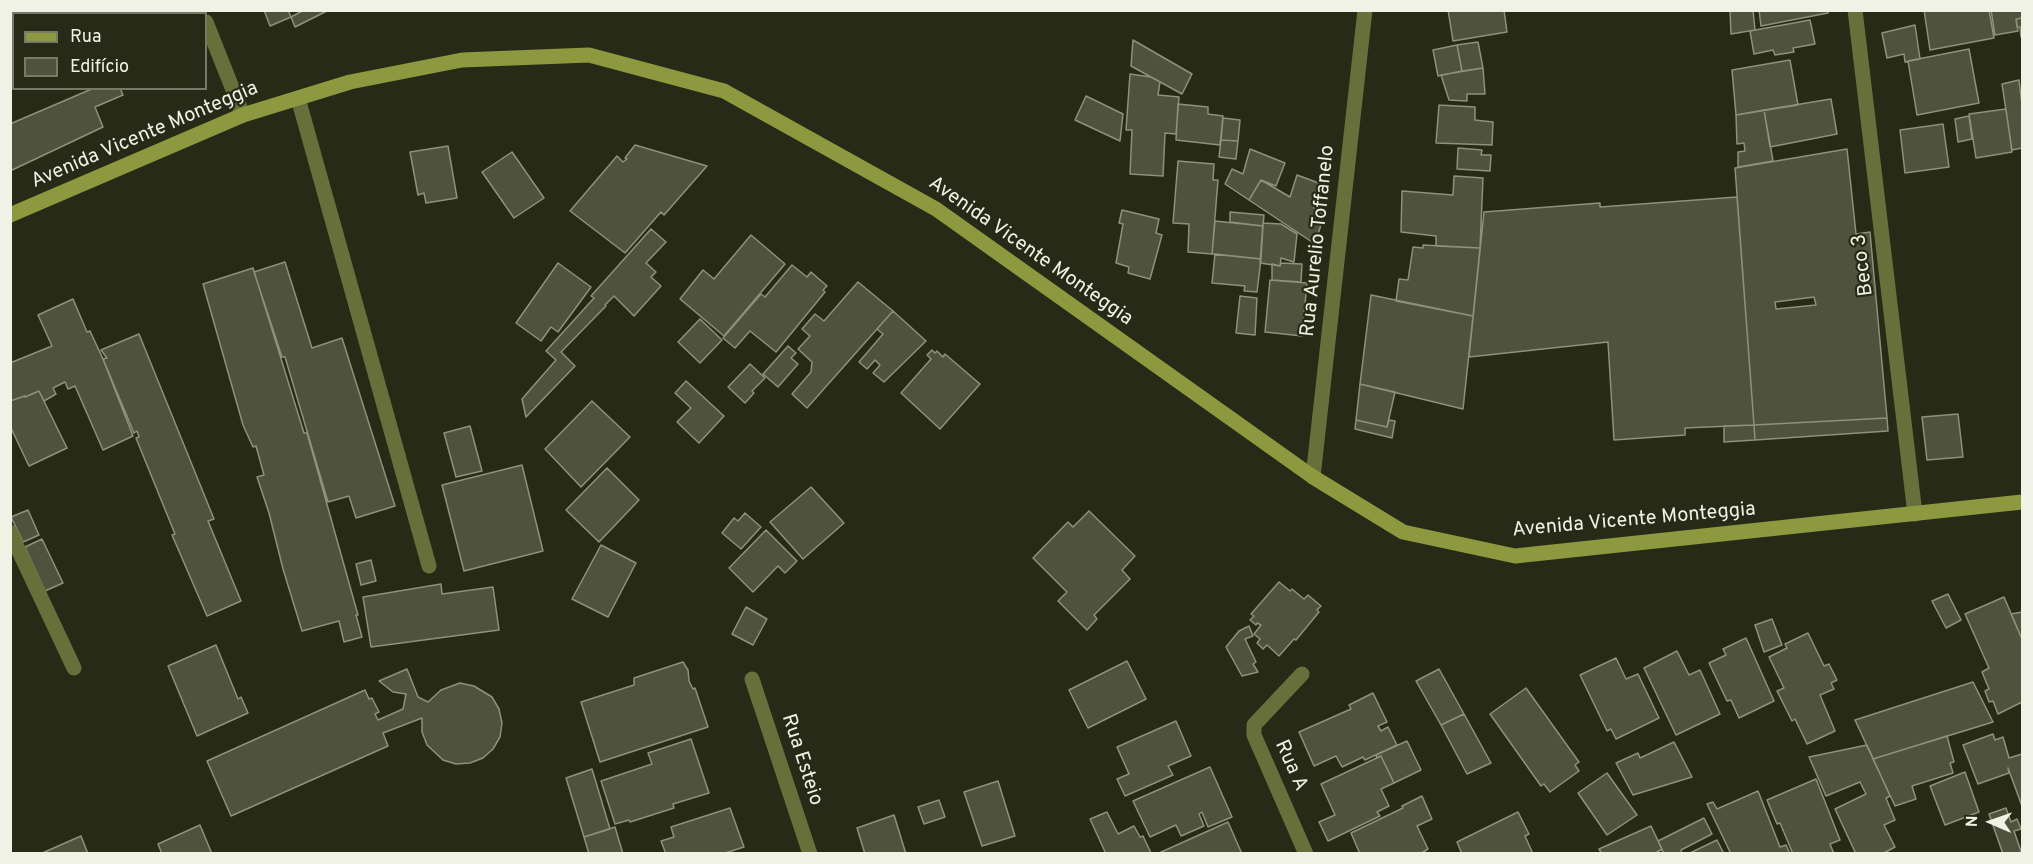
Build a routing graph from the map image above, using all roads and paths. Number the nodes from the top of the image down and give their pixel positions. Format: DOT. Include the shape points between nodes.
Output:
graph roads {
  1 [pos="1365,10"];
  2 [pos="1855,10"];
  3 [pos="207,25"];
  4 [pos="298,98"];
  5 [pos="243,115"];
  6 [pos="10,215"];
  7 [pos="1313,477"];
  8 [pos="2022,502"];
  9 [pos="1915,514"];
  10 [pos="10,532"];
  11 [pos="429,566"];
  12 [pos="74,668"];
  13 [pos="1302,674"];
  14 [pos="752,679"];
  15 [pos="810,854"];
  16 [pos="1306,854"];
  1 -- 7 [label="street, Rua Aurelio Toffanelo"];
  2 -- 9 [label="street, Beco 3"];
  3 -- 5 [label="street"];
  4 -- 5 [label="main road, Avenida Vicente Monteggia"];
  4 -- 7 [label="main road, Avenida Vicente Monteggia" via="350,82 462,60 590,55 724,92 936,210"];
  4 -- 11 [label="street"];
  5 -- 6 [label="main road, Avenida Vicente Monteggia"];
  7 -- 9 [label="main road, Avenida Vicente Monteggia" via="1403,532 1515,556"];
  8 -- 9 [label="main road, Avenida Vicente Monteggia"];
  10 -- 12 [label="street"];
  13 -- 16 [label="street, Rua A" via="1254,725 1254,735"];
  14 -- 15 [label="street, Rua Esteio"];
}
